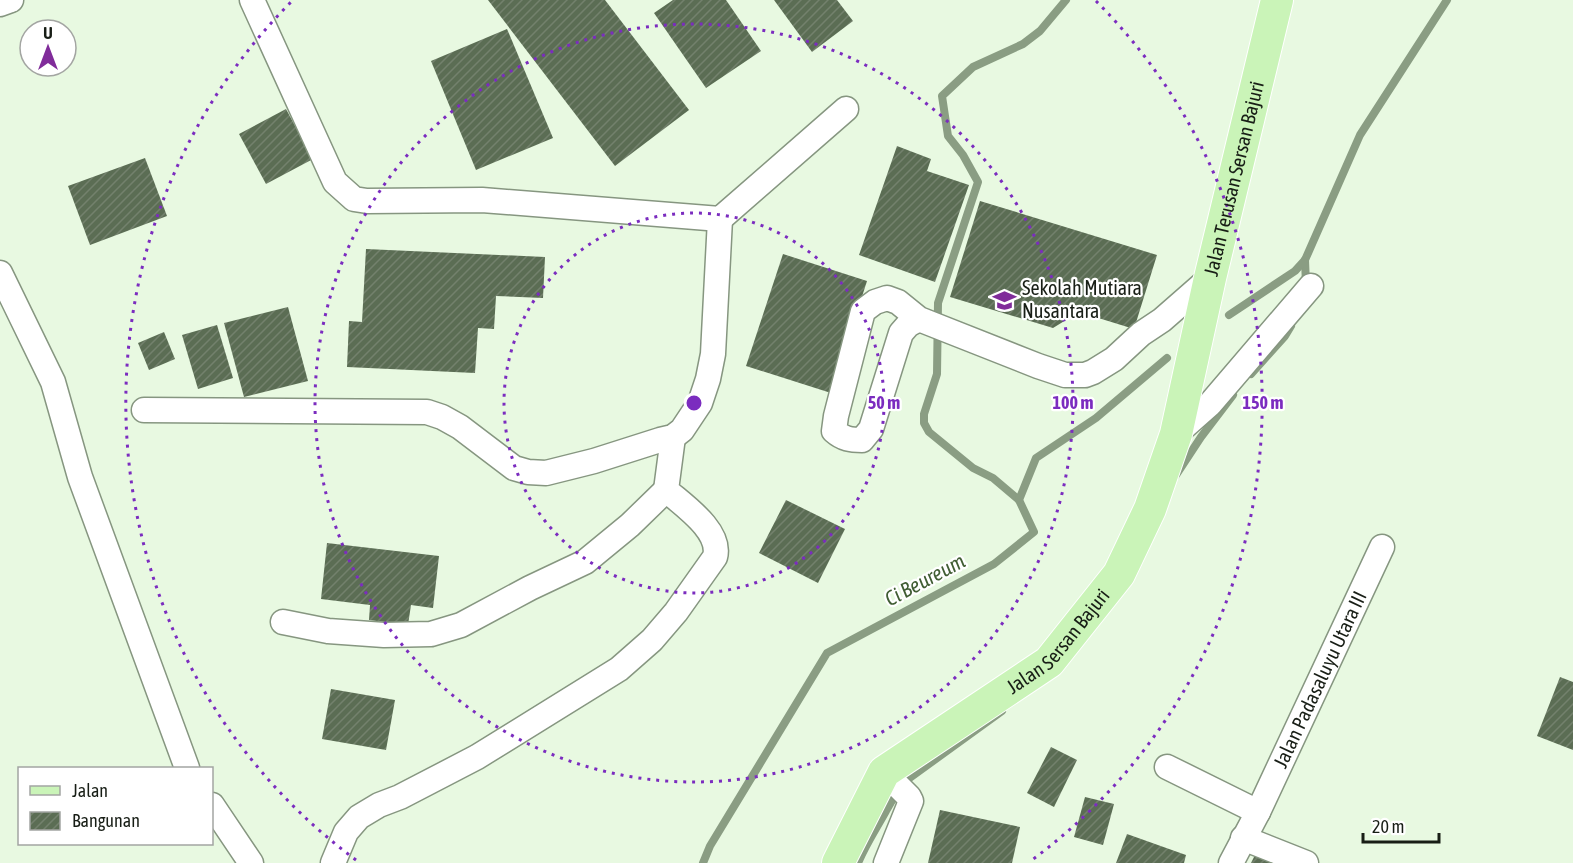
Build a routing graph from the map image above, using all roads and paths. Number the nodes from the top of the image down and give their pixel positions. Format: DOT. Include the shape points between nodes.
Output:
graph roads {
  1 [pos="11,0"];
  2 [pos="252,0"];
  3 [pos="1277,0"];
  4 [pos="0,4"];
  5 [pos="846,109"];
  6 [pos="720,219"];
  7 [pos="0,273"];
  8 [pos="1210,279"];
  9 [pos="1311,286"];
  10 [pos="919,319"];
  11 [pos="1192,357"];
  12 [pos="144,410"];
  13 [pos="1176,434"];
  14 [pos="673,437"];
  15 [pos="666,490"];
  16 [pos="1382,547"];
  17 [pos="283,622"];
  18 [pos="187,767"];
  19 [pos="1167,767"];
  20 [pos="893,782"];
  21 [pos="213,806"];
  22 [pos="1258,812"];
  23 [pos="1244,838"];
  24 [pos="252,863"];
  25 [pos="333,863"];
  26 [pos="838,863"];
  27 [pos="886,863"];
  28 [pos="1231,863"];
  29 [pos="1306,863"];
  1 -- 4 [label="street"];
  2 -- 6 [label="street" via="335,182 354,199 482,200"];
  3 -- 8 [label="main road, Jalan Terusan Sersan Bajuri"];
  5 -- 6 [label="street"];
  6 -- 14 [label="street" via="713,354 708,379 700,403"];
  7 -- 18 [label="street" via="53,382 80,477"];
  8 -- 10 [label="street" via="1114,359 1085,375 1065,375 1038,366"];
  8 -- 11 [label="main road, Jalan Terusan Sersan Bajuri"];
  9 -- 13 [label="street" via="1210,404"];
  10 -- 10 [label="street" via="901,333 871,429 862,440 840,437 834,431 836,416 863,311 887,298"];
  11 -- 13 [label="main road, Jalan Sersan Bajuri"];
  12 -- 14 [label="street" via="427,412 460,427 514,468 546,473"];
  13 -- 20 [label="main road, Jalan Sersan Bajuri" via="1150,509 1119,574 1049,662"];
  14 -- 15 [label="street"];
  15 -- 17 [label="street" via="585,562 461,625 431,634 384,635 328,631"];
  15 -- 25 [label="street" via="697,517 713,537 717,551 652,640 619,669 477,757 359,817 345,832"];
  16 -- 22 [label="street, Jalan Padasaluyu Utara III"];
  19 -- 22 [label="street"];
  20 -- 26 [label="main road, Jalan Sersan Bajuri"];
  20 -- 27 [label="street" via="909,797 910,804"];
  21 -- 24 [label="street"];
  22 -- 23 [label="street, Jalan Padasaluyu Utara III"];
  23 -- 28 [label="street, Jalan Padasaluyu Utara III"];
  23 -- 29 [label="street"];
}
